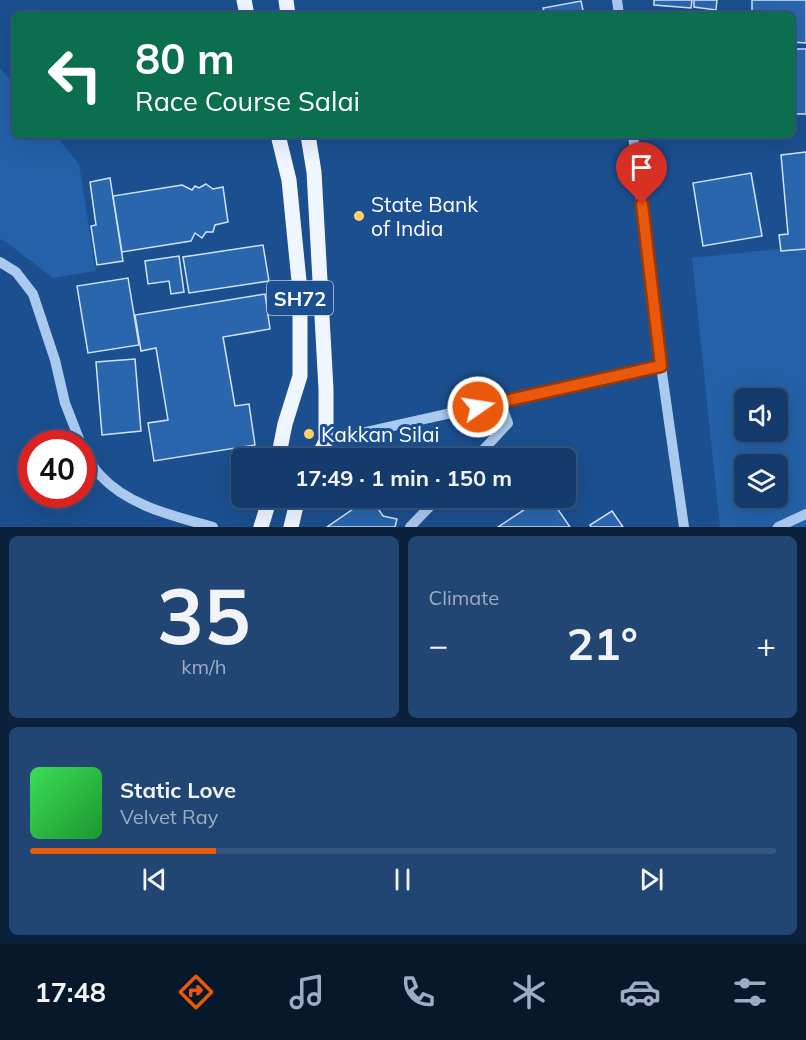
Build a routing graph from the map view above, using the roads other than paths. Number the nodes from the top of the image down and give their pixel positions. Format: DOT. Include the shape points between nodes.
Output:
graph roads {
  1 [pos="279,138"];
  2 [pos="308,138"];
  3 [pos="633,138"];
  4 [pos="0,261"];
  5 [pos="661,366"];
  6 [pos="500,402"];
  7 [pos="76,430"];
  8 [pos="326,441"];
  9 [pos="280,448"];
  10 [pos="322,448"];
  11 [pos="486,448"];
  12 [pos="96,470"];
  13 [pos="267,508"];
  14 [pos="296,508"];
  15 [pos="428,508"];
  16 [pos="806,514"];
  17 [pos="213,527"];
  18 [pos="261,527"];
  19 [pos="291,527"];
  20 [pos="410,527"];
  21 [pos="684,527"];
  22 [pos="778,527"];
  1 -- 9 [label="main road, SH72" via="290,180 299,280 300,376"];
  2 -- 8 [label="main road, SH72" via="314,172"];
  3 -- 5 [label="street"];
  4 -- 7 [label="street" via="16,272 33,294"];
  5 -- 6 [label="street"];
  5 -- 21 [label="street"];
  6 -- 8 [label="street"];
  6 -- 11 [label="street" via="508,423"];
  8 -- 10 [label="main road, SH72"];
  12 -- 17 [label="street" via="116,490 147,506"];
  13 -- 18 [label="main road"];
  14 -- 19 [label="main road"];
  15 -- 20 [label="street"];
  16 -- 22 [label="street"];
}
